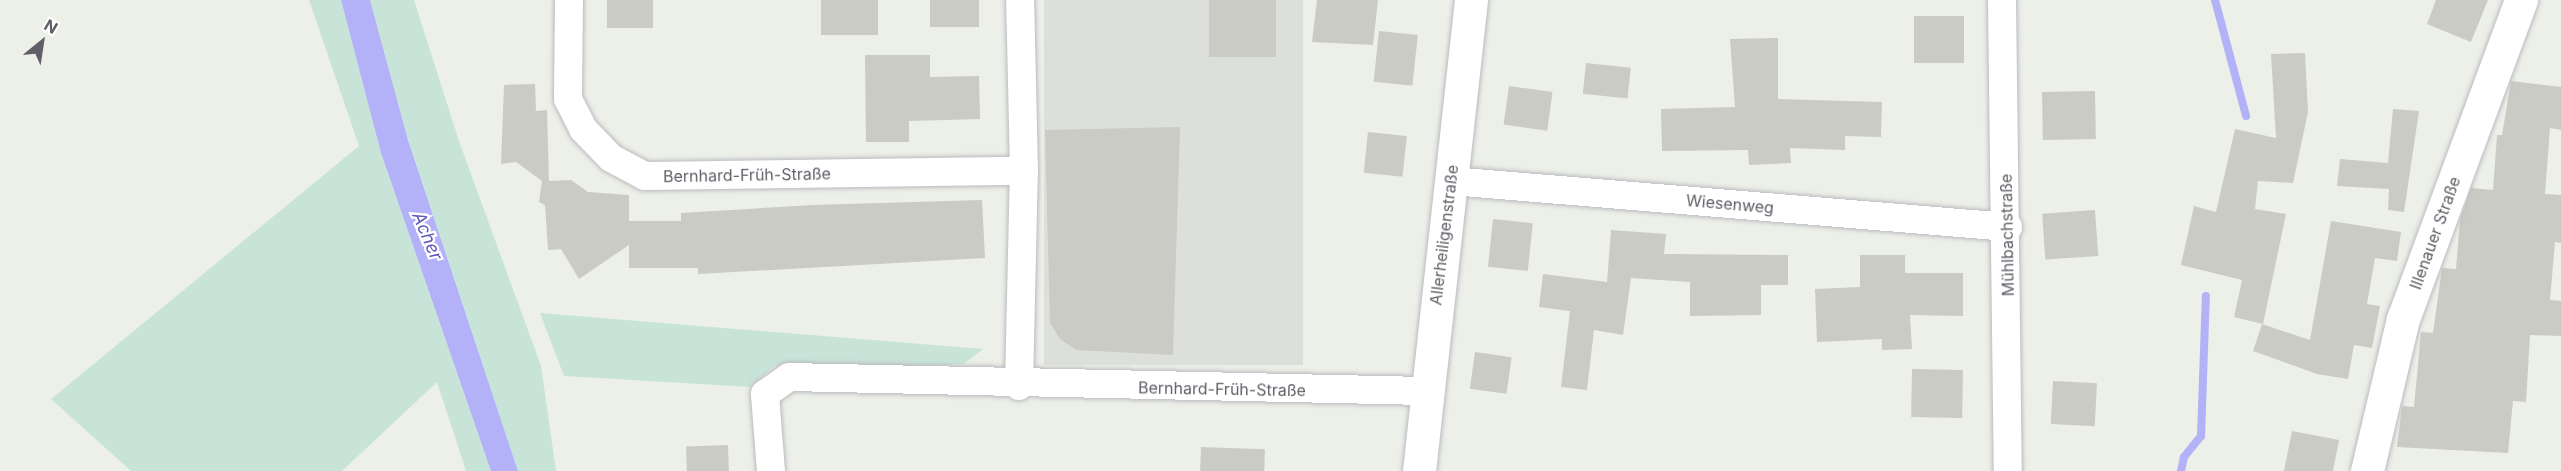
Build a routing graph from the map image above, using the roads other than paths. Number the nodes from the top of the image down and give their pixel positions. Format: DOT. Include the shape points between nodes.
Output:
graph roads {
  1 [pos="569,0"];
  2 [pos="1020,0"];
  3 [pos="1471,0"];
  4 [pos="2002,0"];
  5 [pos="2521,0"];
  6 [pos="1024,171"];
  7 [pos="1451,181"];
  8 [pos="2008,227"];
  9 [pos="1019,386"];
  10 [pos="1426,391"];
  11 [pos="771,471"];
  12 [pos="1419,471"];
  13 [pos="2008,471"];
  14 [pos="2367,471"];
  1 -- 6 [label="street, Bernhard-Früh-Straße" via="568,99 583,129 611,158 645,176"];
  2 -- 6 [label="street"];
  3 -- 7 [label="main road, Allerheiligenstraße"];
  4 -- 8 [label="street, Mühlbachstraße"];
  5 -- 14 [label="main road, Illenauer Straße" via="2403,319"];
  6 -- 9 [label="street"];
  7 -- 8 [label="street, Wiesenweg"];
  7 -- 10 [label="main road, Allerheiligenstraße"];
  8 -- 13 [label="street, Mühlbachstraße"];
  9 -- 10 [label="street, Bernhard-Früh-Straße"];
  9 -- 11 [label="street, Bernhard-Früh-Straße" via="789,377 765,394"];
  10 -- 12 [label="main road, Allerheiligenstraße"];
}
